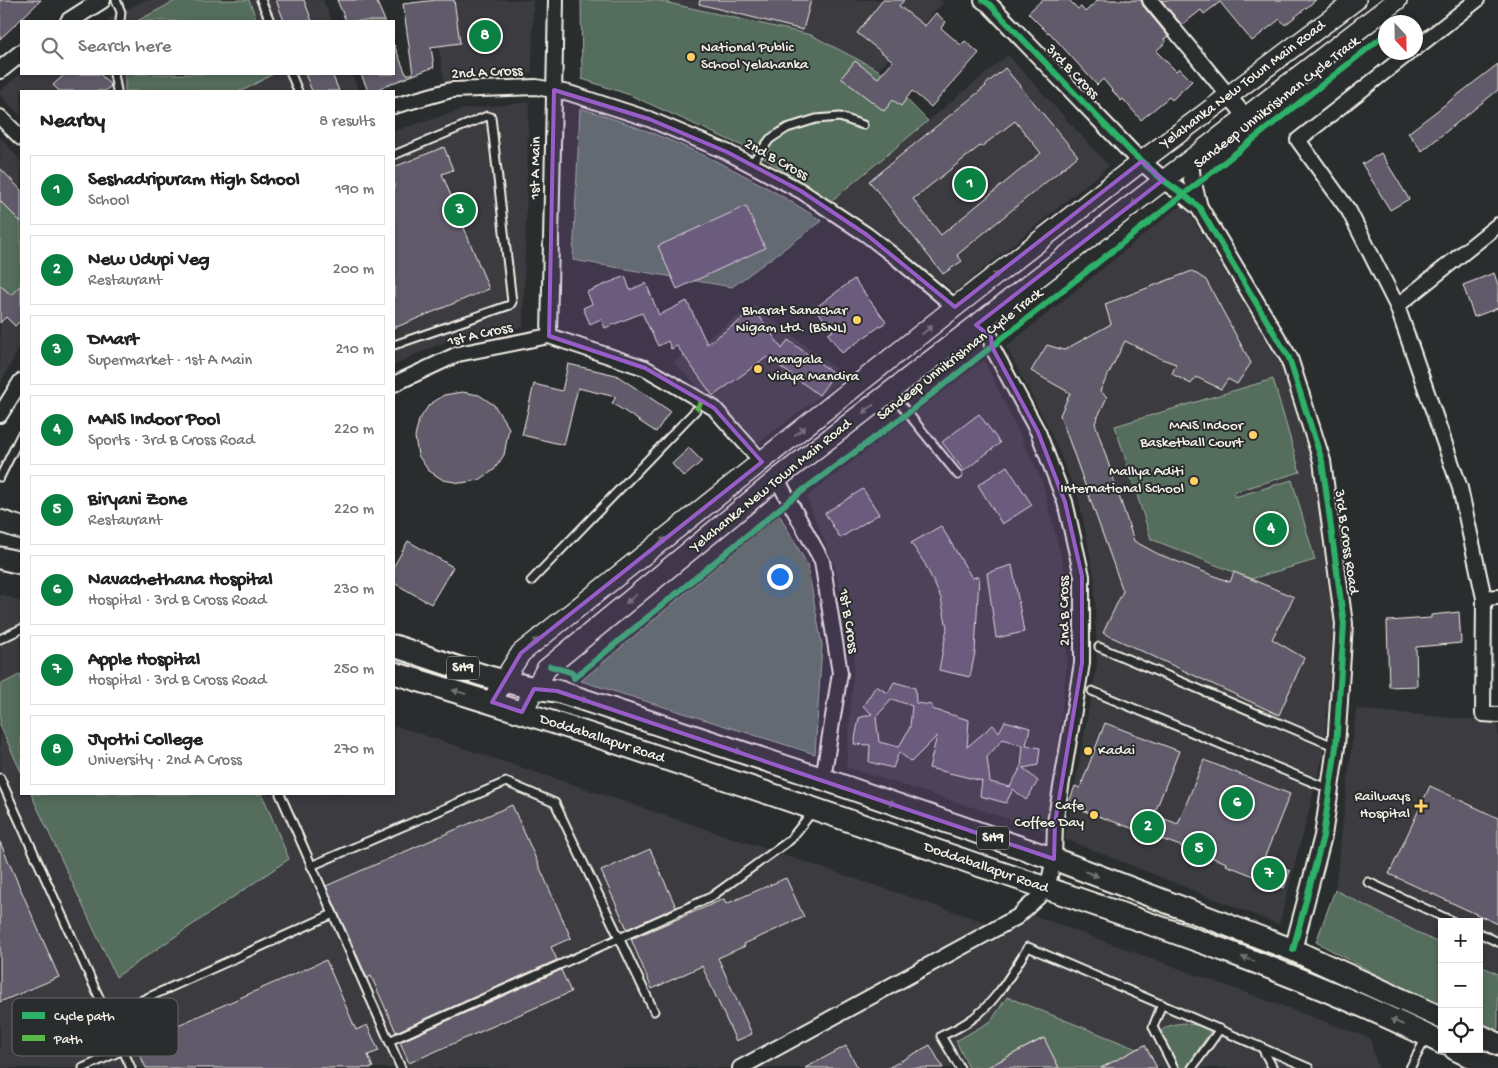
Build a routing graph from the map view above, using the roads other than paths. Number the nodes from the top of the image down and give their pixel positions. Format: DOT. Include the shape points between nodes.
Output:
graph roads {
  1 [pos="102,0"];
  2 [pos="116,0"];
  3 [pos="261,0"];
  4 [pos="556,0"];
  5 [pos="984,0"];
  6 [pos="1150,0"];
  7 [pos="1356,0"];
  8 [pos="1397,0"];
  9 [pos="1477,0"];
  10 [pos="70,20"];
  11 [pos="120,20"];
  12 [pos="270,20"];
  13 [pos="1423,42"];
  14 [pos="20,54"];
  15 [pos="1400,60"];
  16 [pos="0,70"];
  17 [pos="114,75"];
  18 [pos="291,75"];
  19 [pos="116,90"];
  20 [pos="298,90"];
  21 [pos="554,90"];
  22 [pos="1228,96"];
  23 [pos="395,106"];
  24 [pos="0,117"];
  25 [pos="1246,117"];
  26 [pos="863,125"];
  27 [pos="20,137"];
  28 [pos="395,155"];
  29 [pos="1190,160"];
  30 [pos="1142,161"];
  31 [pos="751,164"];
  32 [pos="1163,180"];
  33 [pos="1199,208"];
  34 [pos="1498,225"];
  35 [pos="1397,306"];
  36 [pos="955,307"];
  37 [pos="976,325"];
  38 [pos="549,336"];
  39 [pos="395,345"];
  40 [pos="20,382"];
  41 [pos="395,384"];
  42 [pos="892,390"];
  43 [pos="696,410"];
  44 [pos="0,415"];
  45 [pos="20,437"];
  46 [pos="762,462"];
  47 [pos="958,475"];
  48 [pos="0,477"];
  49 [pos="777,479"];
  50 [pos="0,521"];
  51 [pos="20,528"];
  52 [pos="0,558"];
  53 [pos="20,563"];
  54 [pos="531,581"];
  55 [pos="1491,597"];
  56 [pos="20,629"];
  57 [pos="0,639"];
  58 [pos="395,646"];
  59 [pos="1099,647"];
  60 [pos="395,673"];
  61 [pos="503,681"];
  62 [pos="534,688"];
  63 [pos="1092,691"];
  64 [pos="492,702"];
  65 [pos="522,712"];
  66 [pos="1498,715"];
  67 [pos="1336,747"];
  68 [pos="0,778"];
  69 [pos="823,779"];
  70 [pos="1330,789"];
  71 [pos="280,795"];
  72 [pos="815,809"];
  73 [pos="1054,859"];
  74 [pos="311,866"];
  75 [pos="1368,882"];
  76 [pos="1047,889"];
  77 [pos="333,914"];
  78 [pos="1445,918"];
  79 [pos="1483,936"];
  80 [pos="620,938"];
  81 [pos="1498,942"];
  82 [pos="1293,950"];
  83 [pos="100,998"];
  84 [pos="148,998"];
  85 [pos="1162,1004"];
  86 [pos="654,1011"];
  87 [pos="1438,1016"];
  88 [pos="1220,1029"];
  89 [pos="1483,1037"];
  90 [pos="1435,1039"];
  91 [pos="389,1041"];
  92 [pos="1498,1044"];
  93 [pos="1261,1046"];
  94 [pos="1463,1053"];
  95 [pos="110,1056"];
  96 [pos="126,1056"];
  97 [pos="83,1068"];
  98 [pos="131,1068"];
  99 [pos="401,1068"];
  100 [pos="740,1068"];
  101 [pos="960,1068"];
  102 [pos="1174,1068"];
  103 [pos="1192,1068"];
  104 [pos="1273,1068"];
  105 [pos="1309,1068"];
  106 [pos="1410,1068"];
  107 [pos="1494,1068"];
  1 -- 10 [label="street"];
  2 -- 11 [label="lane"];
  3 -- 12 [label="lane"];
  4 -- 21 [label="street, 1st A Main"];
  5 -- 30 [label="street, 3rd B Cross"];
  6 -- 22 [label="street"];
  7 -- 22 [label="main road, Yelahanka New Town Main Road"];
  8 -- 25 [label="main road, Yelahanka New Town Main Road"];
  9 -- 13 [label="street"];
  14 -- 16 [label="street"];
  15 -- 35 [label="street" via="1298,140 1349,211"];
  17 -- 19 [label="lane"];
  18 -- 20 [label="lane"];
  21 -- 23 [label="street, 2nd A Cross" via="536,87 451,90"];
  21 -- 31 [label="street, 2nd B Cross" via="602,102 649,119"];
  21 -- 38 [label="street, 1st A Main"];
  22 -- 25 [label="street"];
  22 -- 30 [label="main road, Yelahanka New Town Main Road"];
  24 -- 27 [label="street"];
  25 -- 29 [label="main road, Yelahanka New Town Main Road"];
  26 -- 31 [label="lane" via="840,117 816,119 787,128 770,139"];
  28 -- 39 [label="lane" via="491,116 512,302"];
  29 -- 32 [label="main road, Yelahanka New Town Main Road"];
  29 -- 33 [label="street"];
  30 -- 32 [label="street, 3rd B Cross"];
  36 -- 30 [label="main road, Yelahanka New Town Main Road, one-way"];
  31 -- 36 [label="street, 2nd B Cross" via="801,191 867,235"];
  32 -- 33 [label="street, 3rd B Cross Road"];
  32 -- 37 [label="main road, Yelahanka New Town Main Road, one-way"];
  33 -- 67 [label="street, 3rd B Cross Road" via="1289,358 1322,462 1344,624"];
  34 -- 35 [label="street"];
  35 -- 55 [label="street" via="1460,488"];
  46 -- 36 [label="main road, Yelahanka New Town Main Road, one-way"];
  37 -- 42 [label="main road, Yelahanka New Town Main Road"];
  37 -- 73 [label="street, 2nd B Cross" via="992,337 992,347 1038,432 1065,502 1082,576 1082,663 1055,823"];
  38 -- 41 [label="street, 1st A Cross" via="458,354"];
  38 -- 46 [label="street" via="645,368 714,408"];
  40 -- 44 [label="street"];
  42 -- 47 [label="lane"];
  42 -- 49 [label="main road, Yelahanka New Town Main Road, one-way"];
  43 -- 54 [label="lane"];
  45 -- 48 [label="lane"];
  61 -- 46 [label="main road, Yelahanka New Town Main Road, one-way" via="521,653"];
  49 -- 62 [label="main road, Yelahanka New Town Main Road, one-way" via="546,669"];
  49 -- 69 [label="street, 1st B Cross" via="822,561 840,673"];
  50 -- 51 [label="main road"];
  52 -- 53 [label="main road"];
  55 -- 66 [label="street" via="1483,714"];
  56 -- 57 [label="lane"];
  58 -- 61 [label="main road, SH9"];
  59 -- 67 [label="lane"];
  64 -- 60 [label="main road, SH9, one-way"];
  61 -- 62 [label="main road, SH9"];
  61 -- 64 [label="main road, Yelahanka New Town Main Road"];
  62 -- 65 [label="main road, Yelahanka New Town Main Road"];
  62 -- 69 [label="main road, Doddaballapur Road / SH9, one-way" via="557,691"];
  63 -- 70 [label="lane"];
  64 -- 65 [label="main road, SH9"];
  65 -- 72 [label="main road, Doddaballapur Road / SH9"];
  67 -- 70 [label="street, 3rd B Cross Road"];
  68 -- 83 [label="lane"];
  69 -- 73 [label="main road, Doddaballapur Road / SH9, one-way"];
  70 -- 82 [label="street, 3rd B Cross Road" via="1323,836"];
  71 -- 74 [label="lane"];
  72 -- 76 [label="main road, Doddaballapur Road / SH9"];
  72 -- 80 [label="lane" via="790,840 711,897"];
  73 -- 76 [label="street, 2nd B Cross"];
  73 -- 82 [label="main road, Doddaballapur Road / SH9, one-way"];
  74 -- 77 [label="lane"];
  74 -- 80 [label="lane" via="506,782 555,803"];
  75 -- 78 [label="lane"];
  90 -- 76 [label="main road, Doddaballapur Road / SH9, one-way" via="1274,968"];
  76 -- 100 [label="street" via="1017,917"];
  77 -- 84 [label="lane"];
  77 -- 91 [label="lane"];
  79 -- 81 [label="lane"];
  80 -- 86 [label="lane"];
  80 -- 91 [label="lane"];
  82 -- 87 [label="main road, Doddaballapur Road / SH9"];
  85 -- 88 [label="lane"];
  85 -- 101 [label="lane" via="1028,947 1005,986 984,1008 968,1022 942,1036"];
  85 -- 102 [label="lane" via="1153,1026"];
  88 -- 93 [label="lane"];
  88 -- 103 [label="lane"];
  89 -- 92 [label="main road"];
  90 -- 106 [label="lane"];
  91 -- 99 [label="lane"];
  93 -- 104 [label="lane"];
  93 -- 105 [label="lane"];
  94 -- 107 [label="main road"];
  95 -- 97 [label="lane"];
  96 -- 98 [label="lane"];
}
